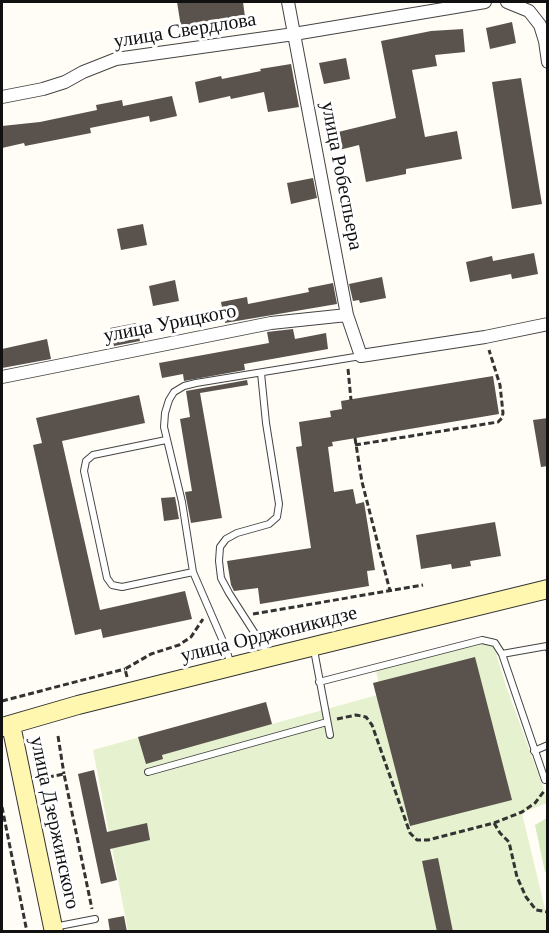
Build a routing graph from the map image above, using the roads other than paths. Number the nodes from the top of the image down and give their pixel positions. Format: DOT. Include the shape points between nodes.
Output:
graph roads {
  1 [pos="288,2"];
  2 [pos="485,2"];
  3 [pos="507,2"];
  4 [pos="294,34"];
  5 [pos="548,62"];
  6 [pos="2,97"];
  7 [pos="347,315"];
  8 [pos="548,324"];
  9 [pos="361,356"];
  10 [pos="261,373"];
  11 [pos="2,377"];
  12 [pos="166,440"];
  13 [pos="193,572"];
  14 [pos="548,589"];
  15 [pos="313,646"];
  16 [pos="547,646"];
  17 [pos="502,654"];
  18 [pos="270,657"];
  19 [pos="232,667"];
  20 [pos="319,682"];
  21 [pos="327,722"];
  22 [pos="6,726"];
  23 [pos="330,735"];
  24 [pos="548,745"];
  25 [pos="534,751"];
  26 [pos="148,772"];
  27 [pos="545,780"];
  28 [pos="94,919"];
  29 [pos="53,929"];
  1 -- 4 [label="street, улица Робеспьера"];
  2 -- 4 [label="street, улица Свердлова"];
  3 -- 5 [label="street" via="529,11 540,25"];
  4 -- 6 [label="street, улица Свердлова" via="116,58 66,82"];
  4 -- 7 [label="street, улица Робеспьера"];
  7 -- 9 [label="street, улица Робеспьера"];
  7 -- 11 [label="street, улица Урицкого" via="271,323"];
  8 -- 9 [label="street"];
  9 -- 10 [label="lane"];
  10 -- 12 [label="lane" via="196,383 174,392 165,412"];
  10 -- 18 [label="lane" via="279,504 277,517 269,525 226,538 220,547 219,561 221,578"];
  12 -- 13 [label="lane" via="182,502"];
  12 -- 13 [label="lane" via="93,455 86,461 84,471 107,578 112,585 122,587"];
  13 -- 19 [label="lane"];
  14 -- 15 [label="main road, улица Орджоникидзе"];
  15 -- 18 [label="main road, улица Орджоникидзе"];
  15 -- 20 [label="lane"];
  16 -- 17 [label="lane"];
  17 -- 20 [label="lane" via="495,643 482,640"];
  17 -- 25 [label="lane"];
  18 -- 19 [label="main road, улица Орджоникидзе"];
  19 -- 22 [label="main road, улица Орджоникидзе"];
  20 -- 21 [label="lane"];
  21 -- 23 [label="lane"];
  21 -- 26 [label="lane"];
  22 -- 29 [label="main road, улица Дзержинского" via="23,783"];
  24 -- 25 [label="lane"];
  25 -- 27 [label="lane"];
  28 -- 29 [label="lane"];
}
